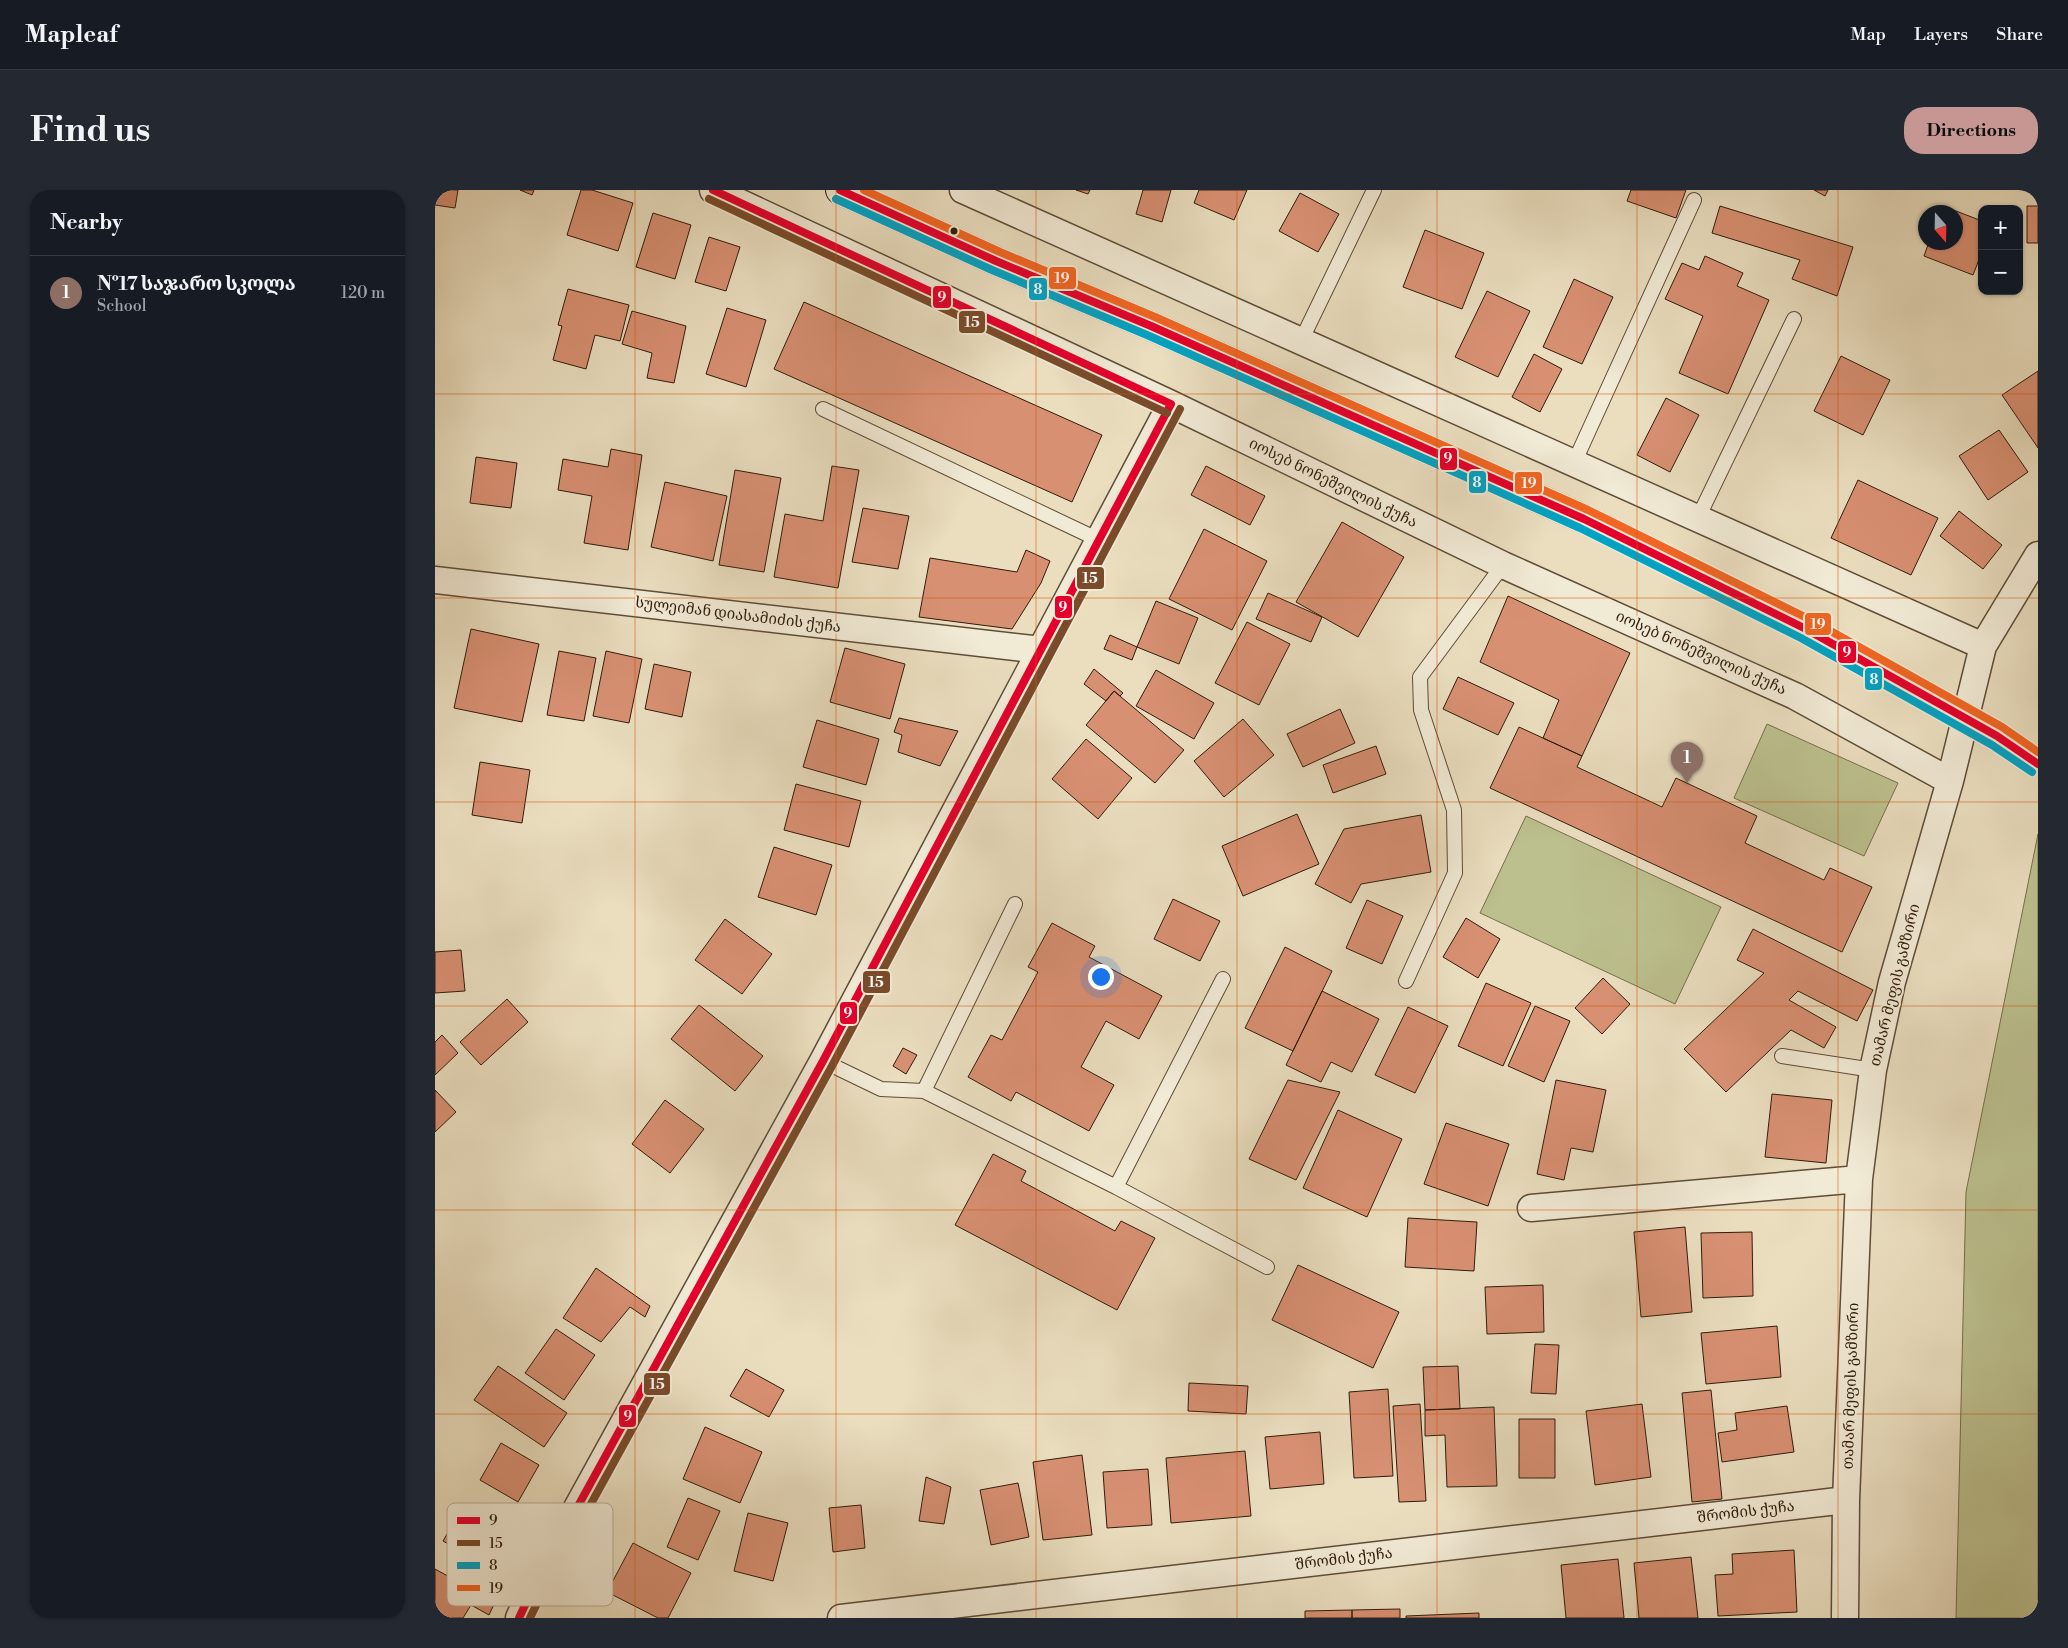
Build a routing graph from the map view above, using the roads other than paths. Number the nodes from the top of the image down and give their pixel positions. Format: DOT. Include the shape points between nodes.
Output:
graph roads {
  1 [pos="713,190"];
  2 [pos="840,190"];
  3 [pos="963,190"];
  4 [pos="1374,190"];
  5 [pos="1694,200"];
  6 [pos="1794,319"];
  7 [pos="1301,342"];
  8 [pos="1171,404"];
  9 [pos="823,409"];
  10 [pos="1574,463"];
  11 [pos="1698,518"];
  12 [pos="1099,540"];
  13 [pos="2038,555"];
  14 [pos="1503,565"];
  15 [pos="435,580"];
  16 [pos="1983,646"];
  17 [pos="1041,650"];
  18 [pos="2038,764"];
  19 [pos="1950,781"];
  20 [pos="1015,904"];
  21 [pos="1223,979"];
  22 [pos="1406,981"];
  23 [pos="1781,1056"];
  24 [pos="823,1061"];
  25 [pos="1873,1070"];
  26 [pos="924,1090"];
  27 [pos="1859,1179"];
  28 [pos="1116,1187"];
  29 [pos="1531,1208"];
  30 [pos="1267,1267"];
  31 [pos="1846,1500"];
  32 [pos="580,1503"];
  33 [pos="525,1606"];
  34 [pos="519,1618"];
  35 [pos="841,1618"];
  36 [pos="1845,1618"];
  1 -- 8 [label="street, იოსებ ნონეშვილის ქუჩა"];
  2 -- 18 [label="main road, bridge" via="1584,519 1806,629 1997,736"];
  3 -- 7 [label="street"];
  4 -- 7 [label="lane"];
  5 -- 10 [label="lane"];
  6 -- 11 [label="lane"];
  7 -- 10 [label="street"];
  8 -- 12 [label="street"];
  8 -- 14 [label="street, იოსებ ნონეშვილის ქუჩა"];
  9 -- 12 [label="lane"];
  10 -- 11 [label="street"];
  11 -- 16 [label="street"];
  12 -- 17 [label="street"];
  13 -- 16 [label="street, თამარ მეფის გამზირი"];
  14 -- 19 [label="street, იოსებ ნონეშვილის ქუჩა" via="1795,696"];
  14 -- 22 [label="lane" via="1420,677 1421,710 1454,810 1455,872"];
  15 -- 17 [label="street, სულეიმან დიასამიძის ქუჩა"];
  16 -- 19 [label="street, თამარ მეფის გამზირი"];
  17 -- 24 [label="street"];
  19 -- 25 [label="street, თამარ მეფის გამზირი" via="1892,982"];
  20 -- 26 [label="lane"];
  21 -- 28 [label="lane"];
  23 -- 25 [label="lane"];
  24 -- 26 [label="lane" via="881,1089"];
  24 -- 32 [label="street"];
  25 -- 27 [label="street, თამარ მეფის გამზირი"];
  26 -- 28 [label="lane"];
  27 -- 29 [label="street"];
  27 -- 31 [label="street, თამარ მეფის გამზირი"];
  28 -- 30 [label="lane"];
  31 -- 35 [label="street, შრომის ქუჩა"];
  31 -- 36 [label="street, თამარ მეფის გამზირი"];
  33 -- 34 [label="street"];
}
